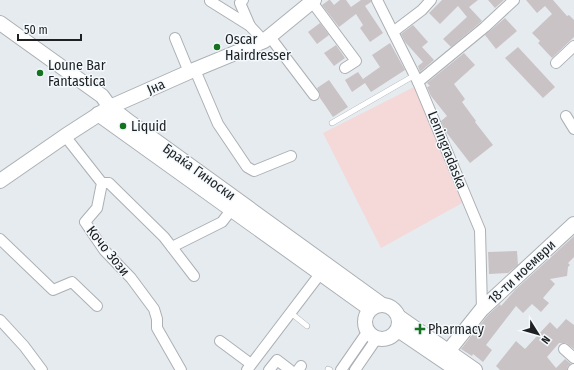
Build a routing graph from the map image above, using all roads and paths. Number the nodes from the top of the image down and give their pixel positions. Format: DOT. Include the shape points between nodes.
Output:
graph roads {
  1 [pos="210,0"];
  2 [pos="242,0"];
  3 [pos="376,0"];
  4 [pos="431,0"];
  5 [pos="514,0"];
  6 [pos="313,1"];
  7 [pos="0,23"];
  8 [pos="250,26"];
  9 [pos="393,32"];
  10 [pos="175,38"];
  11 [pos="267,39"];
  12 [pos="574,46"];
  13 [pos="556,63"];
  14 [pos="345,68"];
  15 [pos="192,71"];
  16 [pos="416,78"];
  17 [pos="314,95"];
  18 [pos="104,111"];
  19 [pos="566,116"];
  20 [pos="332,123"];
  21 [pos="574,129"];
  22 [pos="65,136"];
  23 [pos="291,156"];
  24 [pos="0,181"];
  25 [pos="102,183"];
  26 [pos="232,209"];
  27 [pos="574,224"];
  28 [pos="0,240"];
  29 [pos="172,247"];
  30 [pos="320,274"];
  31 [pos="194,276"];
  32 [pos="97,306"];
  33 [pos="376,307"];
  34 [pos="482,309"];
  35 [pos="291,313"];
  36 [pos="0,320"];
  37 [pos="398,324"];
  38 [pos="307,326"];
  39 [pos="372,335"];
  40 [pos="220,340"];
  41 [pos="564,349"];
  42 [pos="445,356"];
  43 [pos="574,358"];
  44 [pos="249,367"];
  45 [pos="454,369"];
  46 [pos="42,370"];
  47 [pos="181,370"];
  48 [pos="269,370"];
  49 [pos="290,370"];
  50 [pos="341,370"];
  51 [pos="355,370"];
  52 [pos="475,370"];
  1 -- 8 [label="street"];
  2 -- 8 [label="street" via="240,3"];
  3 -- 9 [label="street, Leningradaska"];
  4 -- 9 [label="street"];
  5 -- 16 [label="street" via="485,27"];
  6 -- 11 [label="street, Јна"];
  6 -- 14 [label="street" via="356,61"];
  7 -- 18 [label="street, Браќа Гиноски" via="102,96"];
  8 -- 11 [label="street"];
  9 -- 16 [label="street, Leningradaska"];
  10 -- 15 [label="street"];
  11 -- 15 [label="street, Јна"];
  11 -- 17 [label="street"];
  12 -- 13 [label="street"];
  15 -- 18 [label="street, Јна"];
  15 -- 23 [label="street" via="218,124 251,170"];
  16 -- 20 [label="lane"];
  16 -- 34 [label="street, Leningradaska" via="480,230"];
  18 -- 22 [label="street, Јна"];
  18 -- 26 [label="street, Браќа Гиноски"];
  18 -- 33 [label="street, Браќа Гиноски" via="131,123"];
  19 -- 21 [label="street"];
  22 -- 24 [label="street, Јна"];
  22 -- 25 [label="street"];
  25 -- 29 [label="street" via="109,183"];
  25 -- 47 [label="street, Кочо Зози" via="97,208 85,222 104,250 131,278 154,309 157,328"];
  26 -- 29 [label="street" via="222,222"];
  26 -- 30 [label="street, Браќа Гиноски"];
  27 -- 34 [label="street, 18-ти ноември"];
  28 -- 32 [label="street" via="53,290 72,282"];
  29 -- 31 [label="street"];
  30 -- 33 [label="street, Браќа Гиноски"];
  30 -- 35 [label="street"];
  33 -- 37 [label="street, Браќа Гиноски" via="388,305 393,308 397,312"];
  33 -- 39 [label="street" via="366,314 365,320 365,326"];
  34 -- 42 [label="street, 18-ти ноември"];
  35 -- 38 [label="lane"];
  35 -- 44 [label="street"];
  36 -- 46 [label="street"];
  37 -- 39 [label="street" via="394,334 389,338 383,339"];
  37 -- 42 [label="street, Браќа Гиноски"];
  39 -- 50 [label="street"];
  39 -- 51 [label="street"];
  40 -- 44 [label="street"];
  41 -- 43 [label="street"];
  42 -- 45 [label="street, Браќа Гиноски"];
  42 -- 52 [label="street, Браќа Гиноски"];
  48 -- 49 [label="street" via="276,360"];
}
